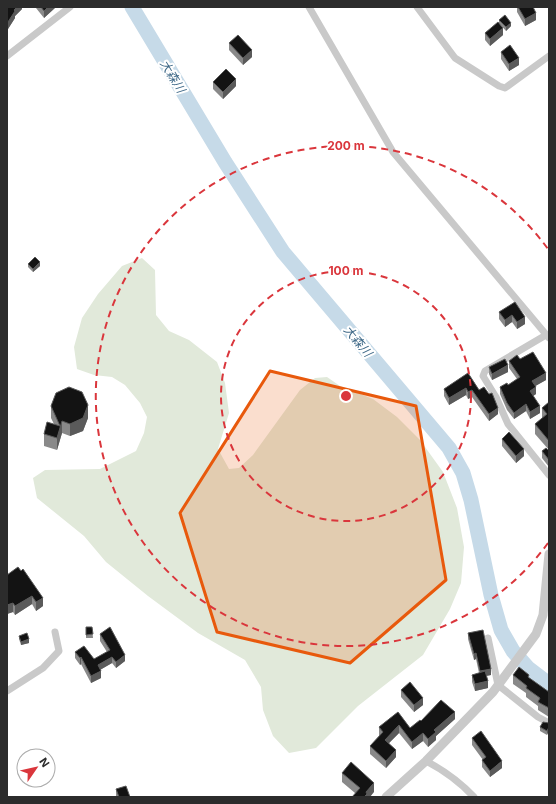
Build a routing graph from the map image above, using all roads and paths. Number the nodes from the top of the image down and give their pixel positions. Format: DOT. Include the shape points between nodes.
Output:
graph roads {
  1 [pos="70,7"];
  2 [pos="308,7"];
  3 [pos="417,7"];
  4 [pos="7,56"];
  5 [pos="549,56"];
  6 [pos="548,336"];
  7 [pos="549,476"];
  8 [pos="549,554"];
  9 [pos="55,632"];
  10 [pos="488,638"];
  11 [pos="498,685"];
  12 [pos="7,691"];
  13 [pos="549,723"];
  14 [pos="426,762"];
  15 [pos="386,797"];
  16 [pos="474,797"];
  1 -- 4 [label="street"];
  2 -- 6 [label="street" via="393,152"];
  3 -- 5 [label="street" via="456,58 499,86 505,88"];
  6 -- 7 [label="street" via="485,371 483,376 508,424"];
  8 -- 11 [label="street" via="541,624"];
  9 -- 12 [label="street" via="59,651 43,668"];
  10 -- 11 [label="street"];
  11 -- 13 [label="street"];
  11 -- 14 [label="street"];
  14 -- 15 [label="street"];
  14 -- 16 [label="street" via="460,782"];
}
